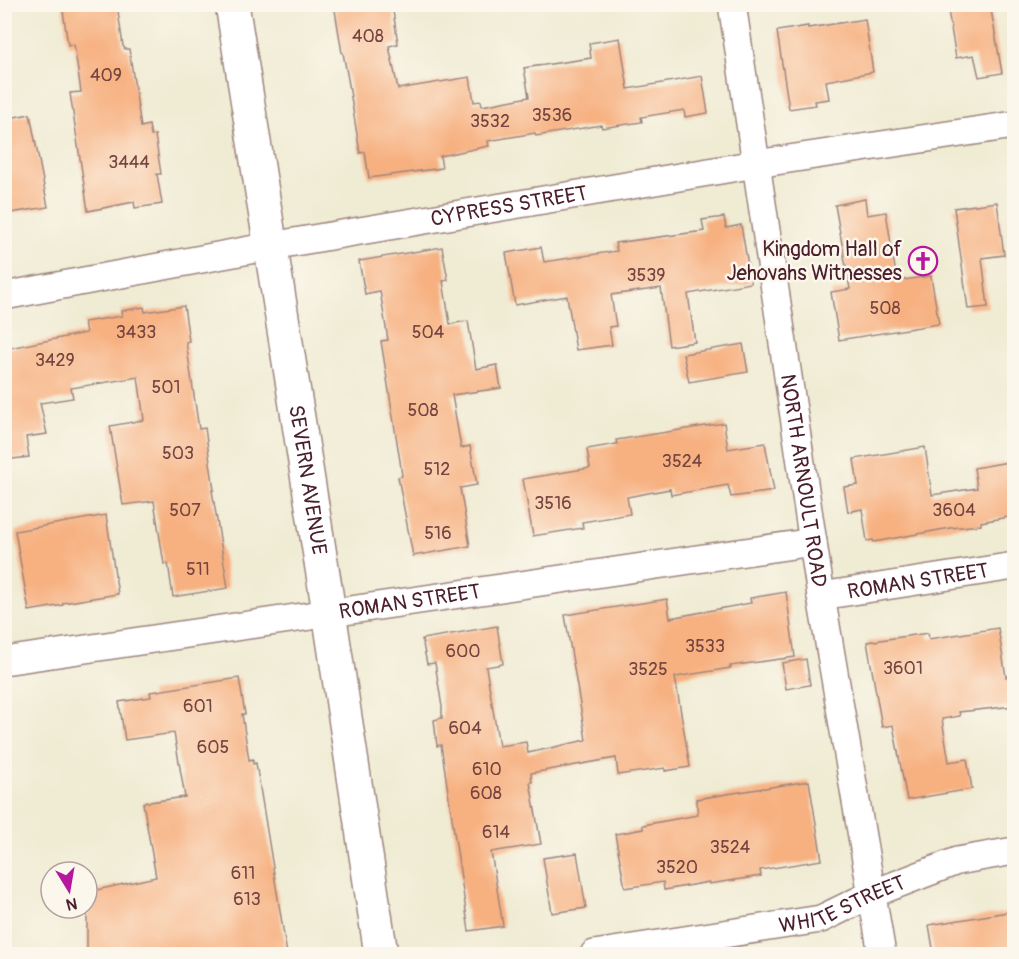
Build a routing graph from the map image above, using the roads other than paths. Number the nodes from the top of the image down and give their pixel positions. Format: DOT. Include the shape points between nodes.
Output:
graph roads {
  1 [pos="232,4"];
  2 [pos="732,4"];
  3 [pos="1014,125"];
  4 [pos="756,164"];
  5 [pos="271,246"];
  6 [pos="4,296"];
  7 [pos="813,542"];
  8 [pos="1014,566"];
  9 [pos="821,596"];
  10 [pos="329,612"];
  11 [pos="4,661"];
  12 [pos="1014,851"];
  13 [pos="872,894"];
  14 [pos="381,954"];
  15 [pos="594,954"];
  16 [pos="882,954"];
  1 -- 5 [label="street, SEVERN AVENUE"];
  2 -- 4 [label="street, NORTH ARNOULT ROAD"];
  3 -- 4 [label="street, CYPRESS STREET"];
  4 -- 5 [label="street, CYPRESS STREET"];
  4 -- 7 [label="street, NORTH ARNOULT ROAD"];
  5 -- 6 [label="street, CYPRESS STREET"];
  5 -- 10 [label="street, SEVERN AVENUE"];
  7 -- 9 [label="street, NORTH ARNOULT ROAD"];
  7 -- 10 [label="street, ROMAN STREET"];
  8 -- 9 [label="street, ROMAN STREET"];
  9 -- 13 [label="street, NORTH ARNOULT ROAD"];
  10 -- 11 [label="street, ROMAN STREET"];
  10 -- 14 [label="street, SEVERN AVENUE"];
  12 -- 13 [label="street, WHITE STREET" via="957,861"];
  13 -- 15 [label="street, WHITE STREET" via="821,919"];
  13 -- 16 [label="street, NORTH ARNOULT ROAD"];
}
